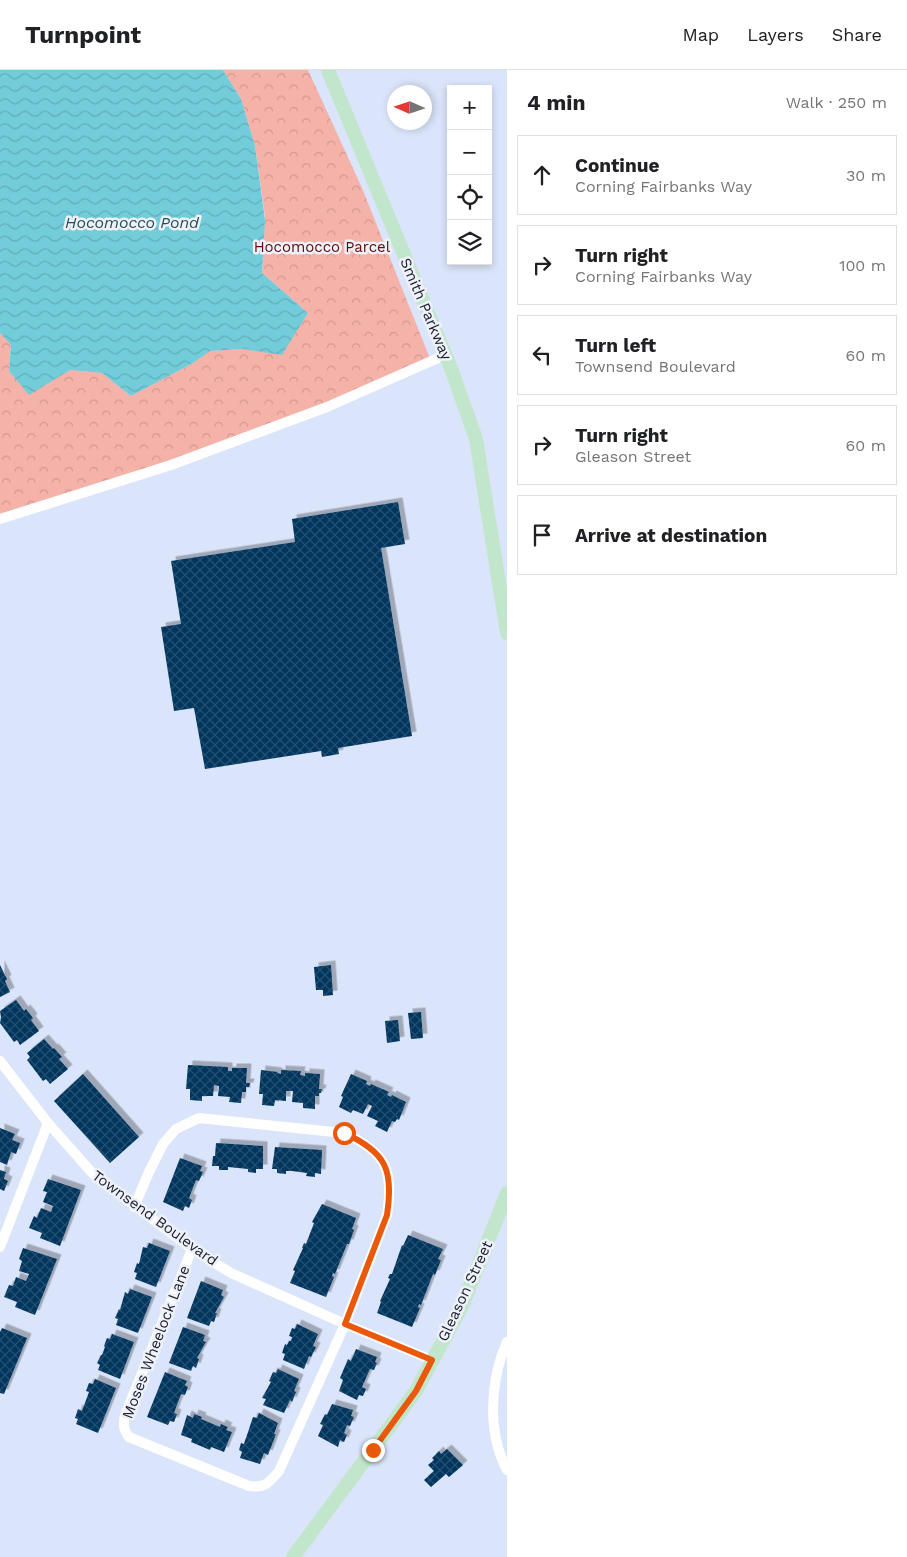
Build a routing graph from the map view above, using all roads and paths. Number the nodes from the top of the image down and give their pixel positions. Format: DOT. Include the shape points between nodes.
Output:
graph roads {
  1 [pos="328,70"];
  2 [pos="445,355"];
  3 [pos="0,519"];
  4 [pos="507,633"];
  5 [pos="0,1061"];
  6 [pos="48,1124"];
  7 [pos="507,1193"];
  8 [pos="134,1207"];
  9 [pos="0,1247"];
  10 [pos="192,1249"];
  11 [pos="345,1324"];
  12 [pos="507,1342"];
  13 [pos="432,1360"];
  14 [pos="507,1470"];
  15 [pos="293,1557"];
  1 -- 2 [label="street, Smith Parkway"];
  2 -- 3 [label="street" via="327,408 171,466"];
  2 -- 4 [label="street, Smith Parkway" via="476,439"];
  5 -- 6 [label="street, Townsend Boulevard"];
  6 -- 8 [label="street, Townsend Boulevard" via="94,1175"];
  6 -- 9 [label="street"];
  7 -- 13 [label="street, Gleason Street" via="462,1304"];
  8 -- 10 [label="street, Townsend Boulevard"];
  8 -- 11 [label="street" via="163,1144 176,1129 199,1118 344,1133 362,1141 383,1160 389,1177 389,1200 387,1215"];
  10 -- 11 [label="street, Townsend Boulevard" via="230,1273"];
  10 -- 11 [label="street, Moses Wheelock Lane" via="125,1415 124,1431 129,1437 249,1486 260,1487 279,1472"];
  11 -- 13 [label="street, Townsend Boulevard"];
  12 -- 14 [label="street" via="499,1369 494,1415 498,1447"];
  13 -- 15 [label="street, Gleason Street" via="416,1391"];
}
